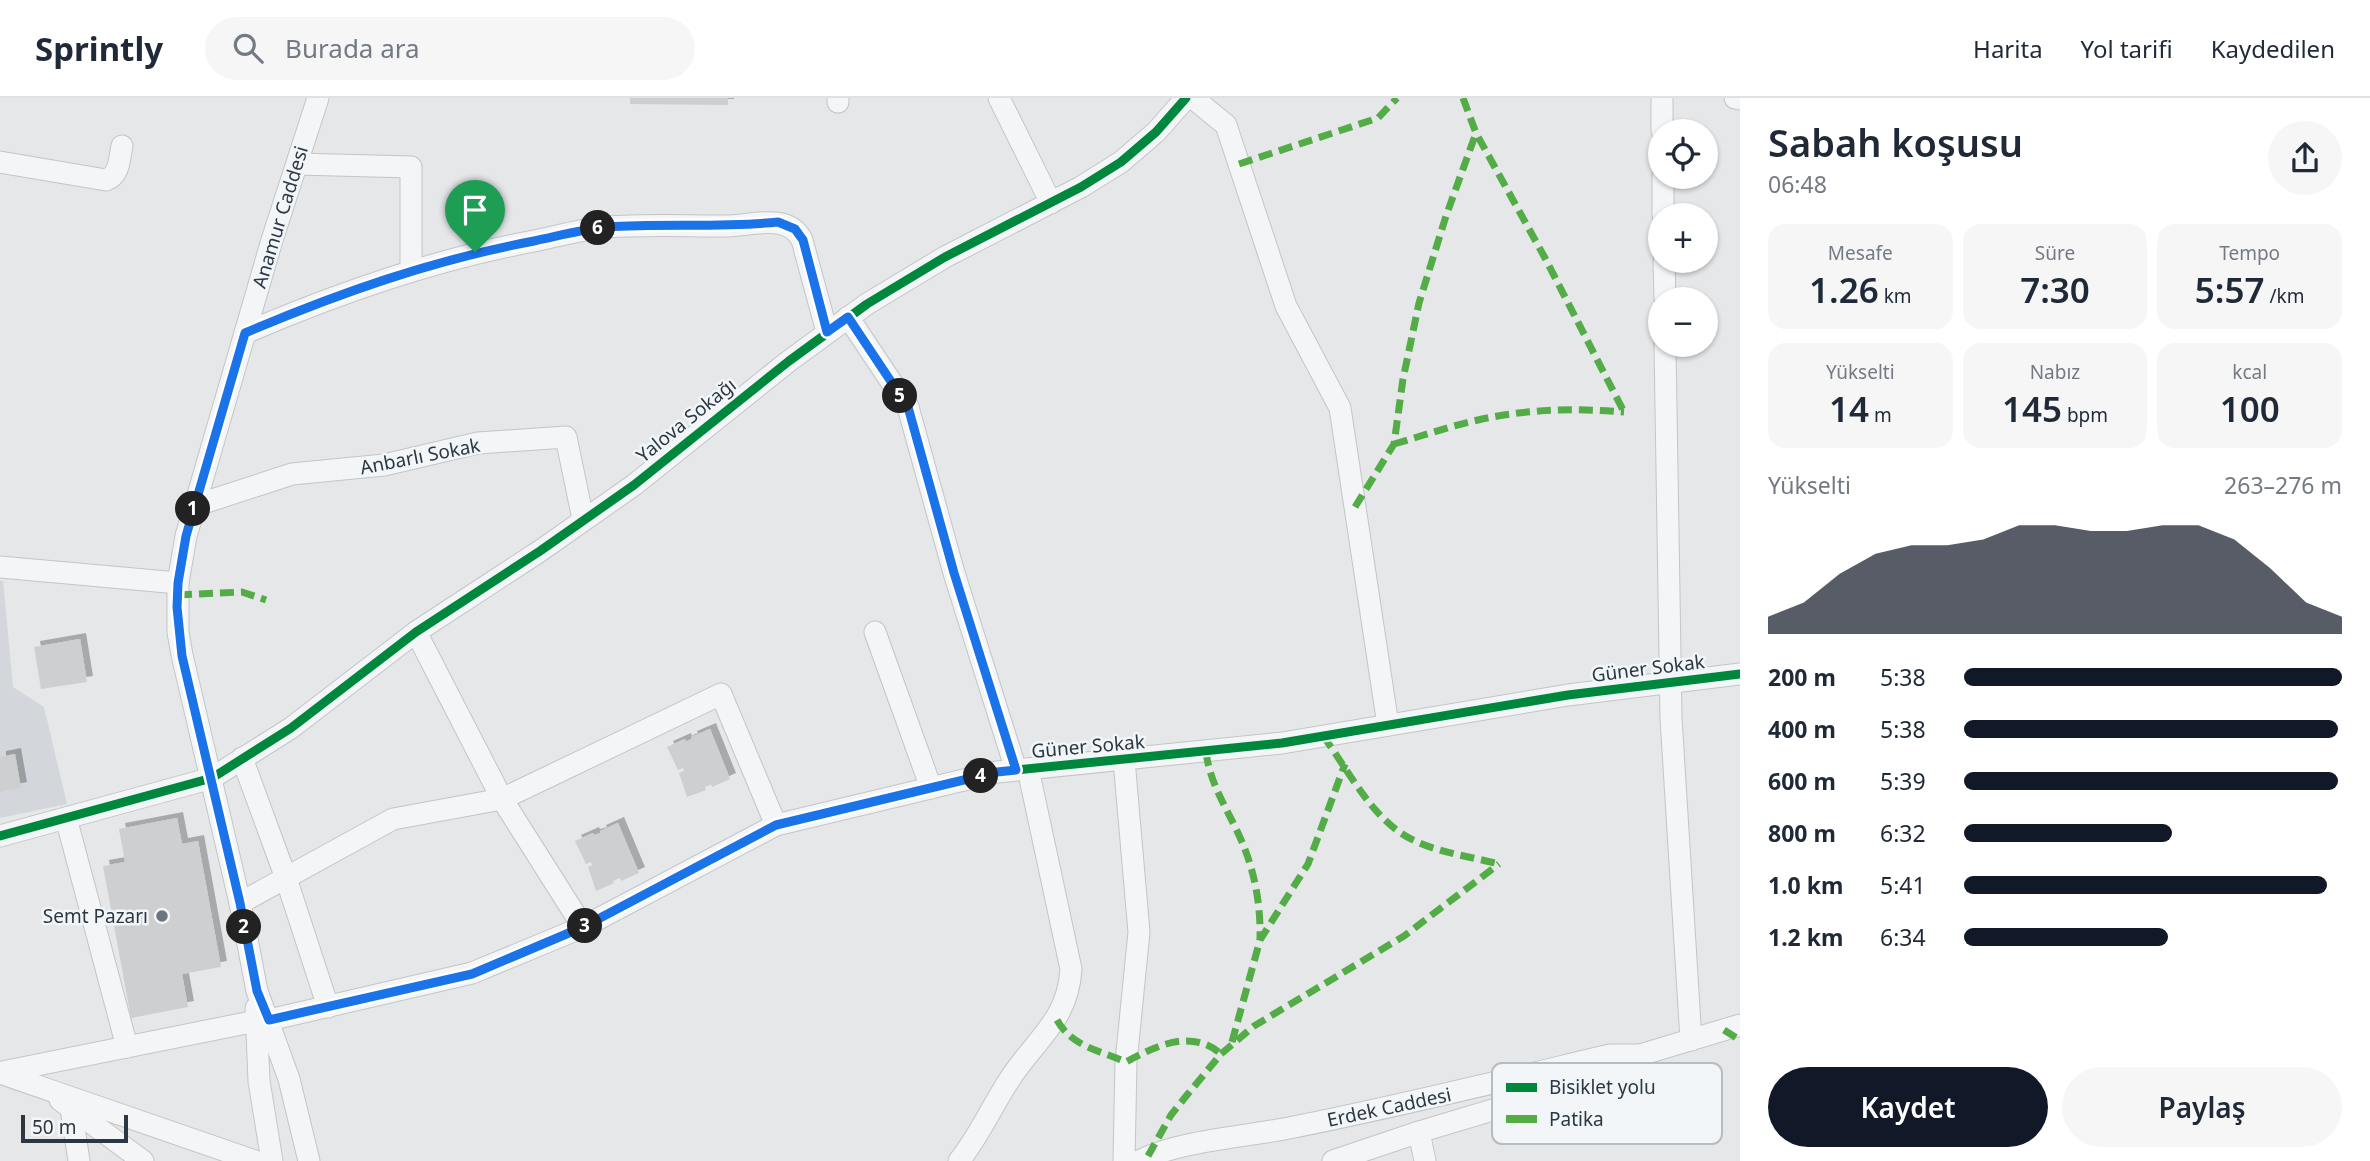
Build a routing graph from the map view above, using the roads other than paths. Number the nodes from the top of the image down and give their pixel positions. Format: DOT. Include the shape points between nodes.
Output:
graph roads {
  1 [pos="318,98"];
  2 [pos="999,98"];
  3 [pos="1186,98"];
  4 [pos="1193,98"];
  5 [pos="1662,98"];
  6 [pos="1662,119"];
  7 [pos="122,146"];
  8 [pos="0,162"];
  9 [pos="296,164"];
  10 [pos="1051,203"];
  11 [pos="411,270"];
  12 [pos="848,317"];
  13 [pos="827,332"];
  14 [pos="245,333"];
  15 [pos="1665,357"];
  16 [pos="194,506"];
  17 [pos="583,519"];
  18 [pos="0,567"];
  19 [pos="178,583"];
  20 [pos="416,632"];
  21 [pos="875,632"];
  22 [pos="1740,674"];
  23 [pos="1671,683"];
  24 [pos="1388,725"];
  25 [pos="242,758"];
  26 [pos="1124,760"];
  27 [pos="1022,769"];
  28 [pos="212,778"];
  29 [pos="931,788"];
  30 [pos="502,799"];
  31 [pos="66,818"];
  32 [pos="776,825"];
  33 [pos="0,836"];
  34 [pos="286,878"];
  35 [pos="240,903"];
  36 [pos="583,927"];
  37 [pos="328,1007"];
  38 [pos="262,1021"];
  39 [pos="1740,1025"];
  40 [pos="1691,1040"];
  41 [pos="127,1047"];
  42 [pos="1640,1055"];
  43 [pos="1577,1063"];
  44 [pos="1629,1063"];
  45 [pos="0,1072"];
  46 [pos="1492,1083"];
  47 [pos="41,1087"];
  48 [pos="71,1108"];
  49 [pos="1492,1110"];
  50 [pos="1419,1132"];
  51 [pos="79,1161"];
  52 [pos="143,1161"];
  53 [pos="255,1161"];
  54 [pos="272,1161"];
  55 [pos="309,1161"];
  56 [pos="959,1161"];
  57 [pos="1124,1161"];
  58 [pos="1139,1161"];
  59 [pos="1333,1161"];
  60 [pos="1425,1161"];
  1 -- 9 [label="street, Anamur Caddesi"];
  2 -- 10 [label="street"];
  3 -- 10 [label="street, Yalova Sokağı" via="1121,162"];
  4 -- 24 [label="street" via="1226,125 1286,306 1340,408"];
  5 -- 6 [label="street"];
  7 -- 8 [label="street" via="117,171 106,180"];
  9 -- 11 [label="street" via="411,167"];
  9 -- 14 [label="street, Anamur Caddesi"];
  10 -- 12 [label="street, Yalova Sokağı" via="945,257"];
  11 -- 13 [label="street" via="475,252 606,227 784,223 803,240"];
  11 -- 14 [label="street"];
  12 -- 13 [label="street, Yalova Sokağı"];
  12 -- 27 [label="street" via="908,407 954,573"];
  13 -- 17 [label="street, Yalova Sokağı" via="634,485"];
  14 -- 16 [label="street, Anamur Caddesi"];
  15 -- 23 [label="street"];
  16 -- 17 [label="street, Anbarlı Sokak" via="292,474 384,465 478,443 566,436"];
  16 -- 19 [label="street, Anamur Caddesi"];
  17 -- 20 [label="street, Yalova Sokağı"];
  18 -- 19 [label="street"];
  19 -- 28 [label="street, Anamur Caddesi" via="182,656"];
  20 -- 25 [label="street, Yalova Sokağı" via="291,728"];
  20 -- 30 [label="street"];
  21 -- 29 [label="street"];
  22 -- 23 [label="street, Güner Sokak"];
  23 -- 24 [label="street, Güner Sokak"];
  23 -- 40 [label="street"];
  24 -- 26 [label="street, Güner Sokak" via="1282,743"];
  25 -- 28 [label="street, Yalova Sokağı"];
  25 -- 34 [label="street"];
  26 -- 27 [label="street, Güner Sokak"];
  26 -- 57 [label="street" via="1139,932 1126,1062"];
  27 -- 29 [label="street, Güner Sokak"];
  27 -- 56 [label="street" via="1071,969 1070,981 1055,1023 1019,1064"];
  28 -- 31 [label="street, Yalova Sokağı"];
  28 -- 35 [label="street, Anamur Caddesi"];
  29 -- 32 [label="street, Güner Sokak"];
  30 -- 32 [label="street" via="721,694"];
  30 -- 34 [label="street" via="393,819"];
  30 -- 36 [label="street"];
  31 -- 33 [label="street, Yalova Sokağı"];
  31 -- 41 [label="street"];
  32 -- 36 [label="street, Güner Sokak"];
  34 -- 35 [label="street"];
  34 -- 37 [label="street"];
  35 -- 38 [label="street, Anamur Caddesi"];
  36 -- 37 [label="street, Güner Sokak" via="472,974"];
  37 -- 38 [label="street, Güner Sokak"];
  38 -- 41 [label="street, Güner Sokak"];
  38 -- 54 [label="street, Anamur Caddesi" via="259,1081"];
  38 -- 55 [label="street" via="295,1100"];
  39 -- 40 [label="street, Erdek Caddesi"];
  40 -- 42 [label="street, Erdek Caddesi"];
  41 -- 45 [label="street, Güner Sokak"];
  42 -- 43 [label="street, Erdek Caddesi" via="1610,1055"];
  42 -- 44 [label="street, Erdek Caddesi"];
  45 -- 47 [label="street"];
  46 -- 58 [label="street, Erdek Caddesi" via="1207,1142"];
  47 -- 48 [label="street"];
  47 -- 53 [label="street"];
  48 -- 51 [label="street"];
  48 -- 52 [label="street"];
  49 -- 50 [label="street, Erdek Caddesi"];
  50 -- 59 [label="street, Erdek Caddesi"];
  50 -- 60 [label="street"];
}
